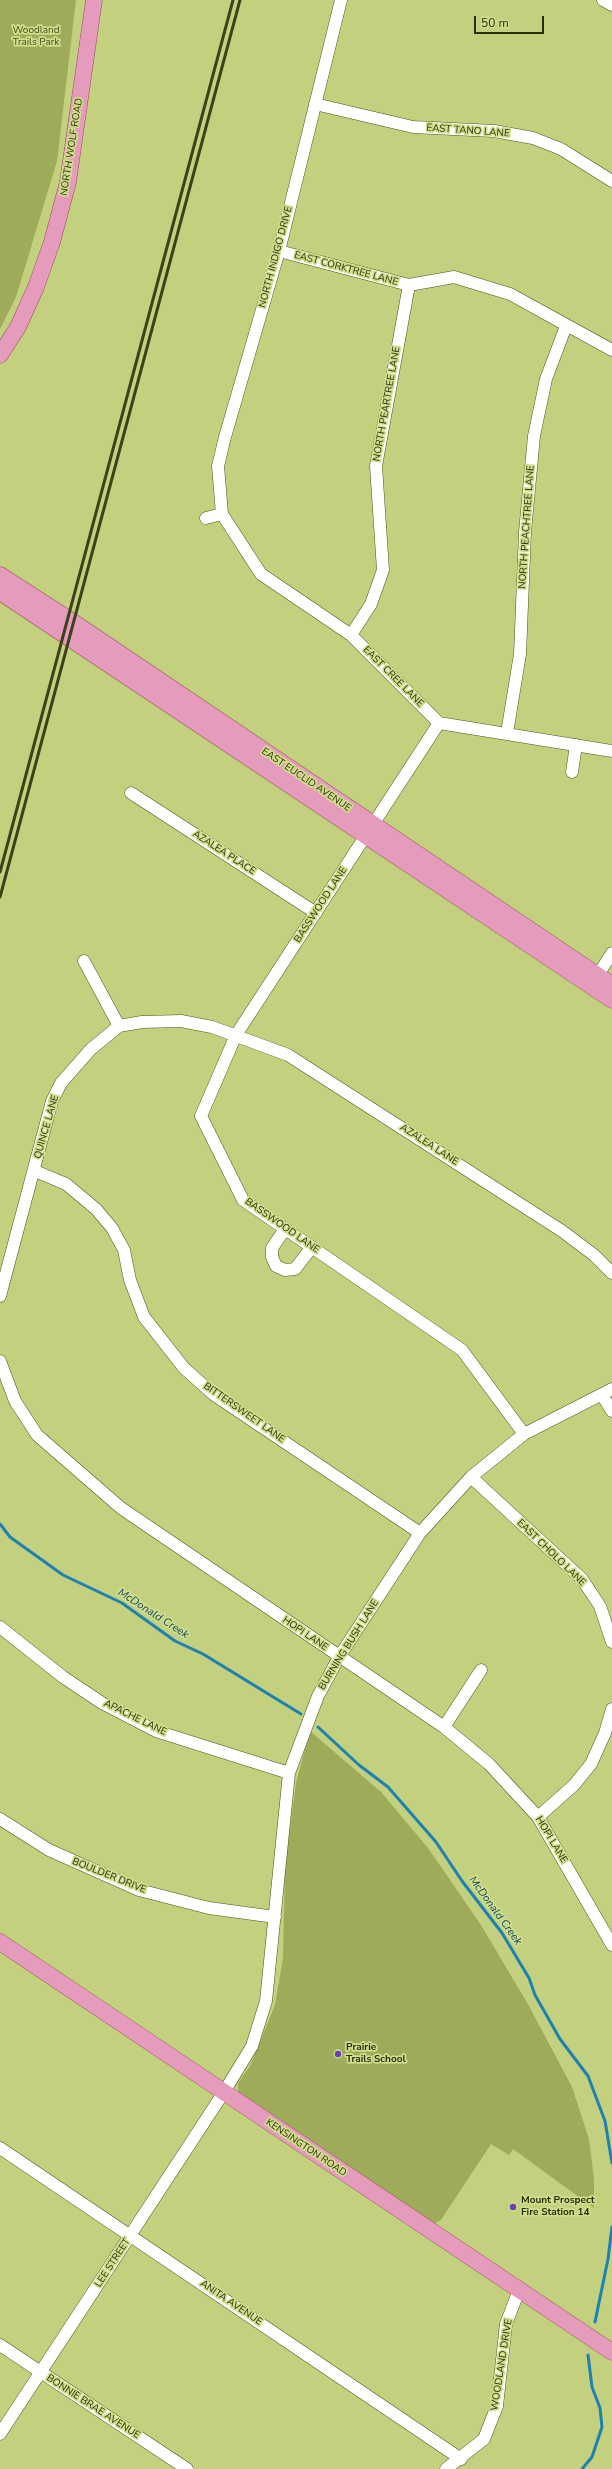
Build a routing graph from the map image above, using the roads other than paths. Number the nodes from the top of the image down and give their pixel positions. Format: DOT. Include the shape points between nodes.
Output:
graph roads {
  1 [pos="94,0"];
  2 [pos="341,0"];
  3 [pos="603,0"];
  4 [pos="612,5"];
  5 [pos="315,104"];
  6 [pos="612,181"];
  7 [pos="279,251"];
  8 [pos="409,285"];
  9 [pos="566,326"];
  10 [pos="612,350"];
  11 [pos="0,355"];
  12 [pos="222,514"];
  13 [pos="206,518"];
  14 [pos="0,575"];
  15 [pos="0,592"];
  16 [pos="351,635"];
  17 [pos="439,724"];
  18 [pos="507,733"];
  19 [pos="576,745"];
  20 [pos="612,751"];
  21 [pos="572,772"];
  22 [pos="131,793"];
  23 [pos="370,831"];
  24 [pos="316,913"];
  25 [pos="612,953"];
  26 [pos="84,961"];
  27 [pos="594,981"];
  28 [pos="612,985"];
  29 [pos="612,1000"];
  30 [pos="119,1026"];
  31 [pos="236,1035"];
  32 [pos="35,1171"];
  33 [pos="285,1229"];
  34 [pos="312,1247"];
  35 [pos="612,1273"];
  36 [pos="0,1296"];
  37 [pos="0,1361"];
  38 [pos="607,1392"];
  39 [pos="612,1411"];
  40 [pos="524,1434"];
  41 [pos="471,1477"];
  42 [pos="420,1533"];
  43 [pos="0,1627"];
  44 [pos="612,1642"];
  45 [pos="339,1657"];
  46 [pos="481,1670"];
  47 [pos="612,1709"];
  48 [pos="444,1727"];
  49 [pos="289,1773"];
  50 [pos="538,1817"];
  51 [pos="0,1819"];
  52 [pos="275,1917"];
  53 [pos="0,1942"];
  54 [pos="612,1945"];
  55 [pos="224,2092"];
  56 [pos="0,2148"];
  57 [pos="131,2236"];
  58 [pos="519,2290"];
  59 [pos="0,2345"];
  60 [pos="612,2352"];
  61 [pos="41,2373"];
  62 [pos="0,2434"];
  63 [pos="461,2459"];
  64 [pos="187,2469"];
  65 [pos="446,2469"];
  1 -- 11 [label="main road, NORTH WOLF ROAD" via="68,182 52,242 36,287 18,327"];
  2 -- 5 [label="street, NORTH INDIGO DRIVE"];
  3 -- 4 [label="street"];
  5 -- 6 [label="street, EAST TANO LANE" via="413,127 494,131 533,138 566,152"];
  5 -- 7 [label="street, NORTH INDIGO DRIVE"];
  7 -- 8 [label="street, EAST CORKTREE LANE"];
  7 -- 12 [label="street, NORTH INDIGO DRIVE" via="218,466 218,491"];
  8 -- 9 [label="street, EAST CORKTREE LANE" via="454,277 510,294"];
  8 -- 16 [label="street, NORTH PEARTREE LANE" via="376,466 383,570 371,604"];
  9 -- 10 [label="street, EAST CORKTREE LANE"];
  9 -- 18 [label="street, NORTH PEACHTREE LANE" via="546,379 535,429 525,532 520,654"];
  12 -- 13 [label="street"];
  12 -- 16 [label="street, EAST CREE LANE" via="261,574"];
  14 -- 23 [label="main road, EAST EUCLID AVENUE" via="73,622"];
  15 -- 23 [label="main road, EAST EUCLID AVENUE"];
  16 -- 17 [label="street, EAST CREE LANE"];
  17 -- 18 [label="street"];
  17 -- 23 [label="street, BASSWOOD LANE"];
  18 -- 19 [label="street"];
  19 -- 20 [label="street"];
  19 -- 21 [label="street"];
  22 -- 24 [label="street, AZALEA PLACE"];
  23 -- 24 [label="street, BASSWOOD LANE"];
  23 -- 27 [label="main road, EAST EUCLID AVENUE"];
  24 -- 31 [label="street, BASSWOOD LANE"];
  25 -- 27 [label="street"];
  26 -- 30 [label="street"];
  27 -- 28 [label="main road, EAST EUCLID AVENUE"];
  27 -- 29 [label="main road, EAST EUCLID AVENUE"];
  30 -- 31 [label="street, QUINCE LANE" via="142,1022 181,1021"];
  30 -- 32 [label="street, QUINCE LANE" via="91,1049 61,1082 52,1101"];
  31 -- 33 [label="street, BASSWOOD LANE" via="202,1116 243,1200"];
  31 -- 35 [label="street, AZALEA LANE" via="288,1055 330,1081 562,1231 594,1255"];
  32 -- 36 [label="street, QUINCE LANE"];
  32 -- 42 [label="street, BITTERSWEET LANE" via="66,1184 96,1209 112,1228 124,1250 130,1280 144,1318 184,1368 213,1394"];
  33 -- 34 [label="street, BASSWOOD LANE"];
  33 -- 34 [label="street" via="272,1248 276,1266 285,1270 295,1269"];
  34 -- 40 [label="street, BASSWOOD LANE" via="462,1350"];
  37 -- 45 [label="street, HOPI LANE" via="15,1401 37,1435 121,1508"];
  38 -- 39 [label="street"];
  38 -- 40 [label="street, BURNING BUSH LANE"];
  40 -- 41 [label="street, BURNING BUSH LANE"];
  41 -- 42 [label="street, BURNING BUSH LANE"];
  41 -- 44 [label="street, EAST CHOLO LANE" via="582,1579 600,1606"];
  42 -- 45 [label="street, BURNING BUSH LANE"];
  43 -- 49 [label="street, APACHE LANE" via="63,1677 95,1698 156,1731"];
  45 -- 48 [label="street, HOPI LANE"];
  45 -- 49 [label="street, BURNING BUSH LANE" via="318,1696"];
  46 -- 48 [label="street"];
  47 -- 50 [label="street" via="605,1733 591,1764 574,1786"];
  48 -- 50 [label="street, HOPI LANE" via="489,1764"];
  49 -- 52 [label="street, BURNING BUSH LANE"];
  50 -- 54 [label="street, HOPI LANE"];
  51 -- 52 [label="street, BOULDER DRIVE" via="49,1850 139,1890 209,1908"];
  52 -- 55 [label="street, BURNING BUSH LANE" via="266,2000 252,2046"];
  53 -- 55 [label="main road, KENSINGTON ROAD"];
  55 -- 57 [label="street, LEE STREET"];
  55 -- 58 [label="main road, KENSINGTON ROAD"];
  56 -- 57 [label="street, ANITA AVENUE"];
  57 -- 61 [label="street, LEE STREET"];
  57 -- 63 [label="street, ANITA AVENUE"];
  58 -- 60 [label="main road, KENSINGTON ROAD"];
  58 -- 63 [label="street, WOODLAND DRIVE" via="506,2324 497,2406 484,2439"];
  59 -- 61 [label="street, BONNIE BRAE AVENUE"];
  61 -- 62 [label="street, LEE STREET"];
  61 -- 64 [label="street, BONNIE BRAE AVENUE"];
  63 -- 65 [label="street, WOODLAND DRIVE"];
}
